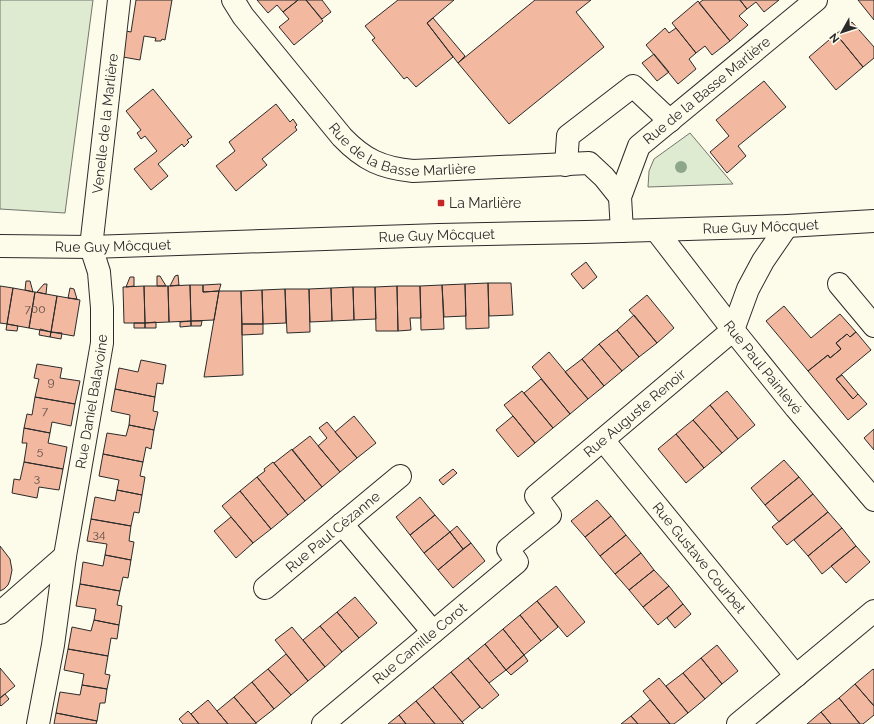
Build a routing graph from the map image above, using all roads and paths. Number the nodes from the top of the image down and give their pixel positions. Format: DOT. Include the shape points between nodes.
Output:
graph roads {
  1 [pos="119,0"];
  2 [pos="233,0"];
  3 [pos="816,0"];
  4 [pos="670,121"];
  5 [pos="566,165"];
  6 [pos="620,197"];
  7 [pos="874,222"];
  8 [pos="787,226"];
  9 [pos="656,230"];
  10 [pos="622,231"];
  11 [pos="0,246"];
  12 [pos="91,247"];
  13 [pos="839,284"];
  14 [pos="874,326"];
  15 [pos="733,330"];
  16 [pos="603,440"];
  17 [pos="400,476"];
  18 [pos="874,500"];
  19 [pos="342,524"];
  20 [pos="65,556"];
  21 [pos="517,562"];
  22 [pos="265,588"];
  23 [pos="874,611"];
  24 [pos="0,613"];
  25 [pos="432,632"];
  26 [pos="796,676"];
  27 [pos="38,724"];
  28 [pos="322,724"];
  29 [pos="738,724"];
  1 -- 12 [label="street, Venelle de la Marlière"];
  2 -- 5 [label="street, Rue de la Basse Marlière" via="243,16 342,137 354,149 373,161 397,170 413,171"];
  3 -- 4 [label="street, Rue de la Basse Marlière"];
  4 -- 5 [label="street" via="633,86 568,136"];
  4 -- 6 [label="street, Rue de la Basse Marlière" via="639,146"];
  5 -- 6 [label="street, Rue de la Basse Marlière" via="588,163 604,177"];
  6 -- 10 [label="street, Rue de la Basse Marlière"];
  7 -- 8 [label="street, Rue Guy Môcquet"];
  8 -- 9 [label="street, Rue Guy Môcquet"];
  8 -- 15 [label="street" via="748,289"];
  9 -- 10 [label="street, Rue Guy Môcquet"];
  9 -- 15 [label="street, Rue Paul Painlevé"];
  10 -- 12 [label="street, Rue Guy Môcquet"];
  11 -- 12 [label="street, Rue Guy Môcquet"];
  12 -- 20 [label="street, Rue Daniel Balavoine" via="98,272 102,343"];
  13 -- 14 [label="street"];
  15 -- 16 [label="street, Rue Auguste Renoir"];
  15 -- 18 [label="street, Rue Paul Painlevé"];
  16 -- 21 [label="street, Rue Auguste Renoir" via="536,496 550,515 508,549"];
  16 -- 26 [label="street, Rue Gustave Courbet"];
  17 -- 19 [label="street, Rue Paul Cézanne"];
  19 -- 22 [label="street, Rue Paul Cézanne"];
  19 -- 25 [label="street"];
  20 -- 24 [label="street"];
  20 -- 27 [label="street, Rue Daniel Balavoine" via="53,645"];
  21 -- 25 [label="street, Rue Camille Corot"];
  23 -- 26 [label="street"];
  25 -- 28 [label="street, Rue Camille Corot"];
  26 -- 29 [label="street"];
}
